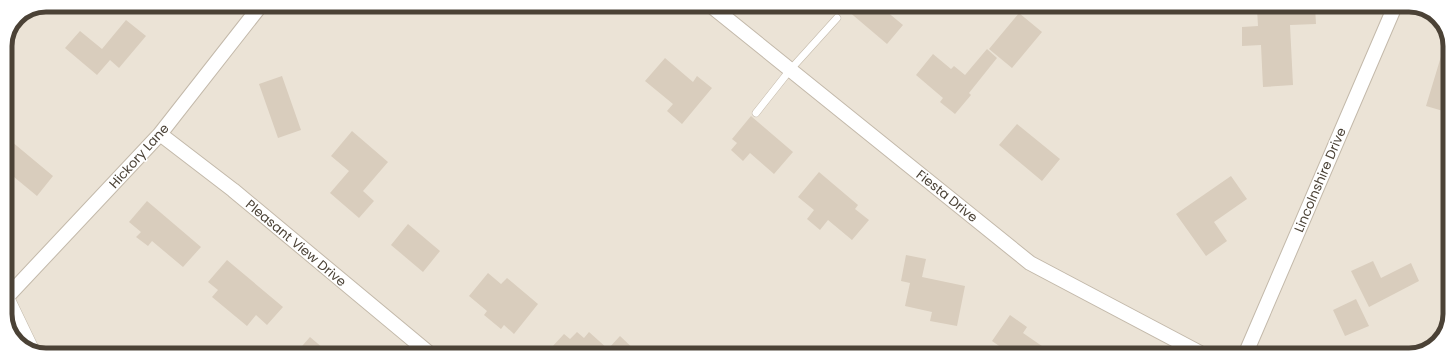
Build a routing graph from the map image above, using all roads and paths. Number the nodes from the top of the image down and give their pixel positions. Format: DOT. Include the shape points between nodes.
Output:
graph roads {
  1 [pos="256,12"];
  2 [pos="719,12"];
  3 [pos="1392,12"];
  4 [pos="837,18"];
  5 [pos="790,70"];
  6 [pos="756,113"];
  7 [pos="160,134"];
  8 [pos="12,292"];
  9 [pos="12,311"];
  10 [pos="27,342"];
  11 [pos="423,348"];
  12 [pos="1191,348"];
  13 [pos="1248,348"];
  1 -- 7 [label="street, Hickory Lane"];
  2 -- 5 [label="street, Fiesta Drive"];
  3 -- 13 [label="street, Lincolnshire Drive"];
  4 -- 5 [label="lane"];
  5 -- 6 [label="lane"];
  5 -- 12 [label="street, Fiesta Drive" via="1030,263"];
  7 -- 8 [label="street, Hickory Lane"];
  7 -- 11 [label="street, Pleasant View Drive" via="233,190"];
  9 -- 10 [label="street"];
}
